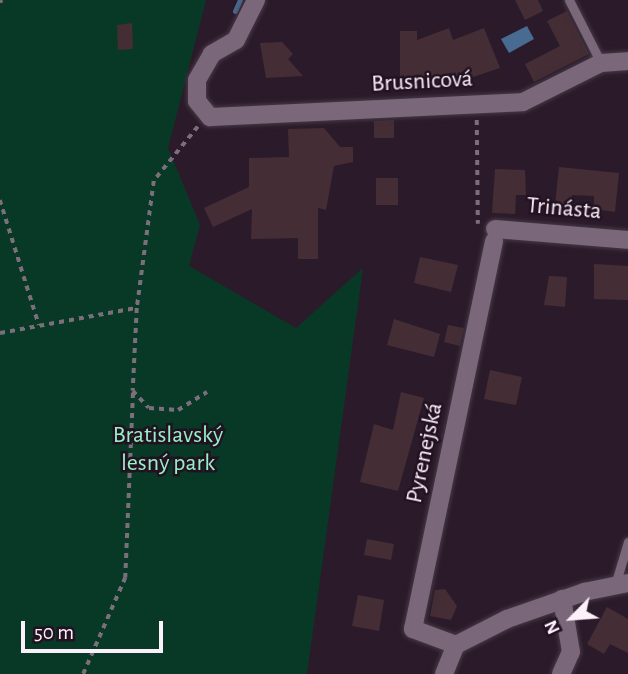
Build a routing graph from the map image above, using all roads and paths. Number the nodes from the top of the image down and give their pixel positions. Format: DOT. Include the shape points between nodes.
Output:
graph roads {
  1 [pos="256,0"];
  2 [pos="569,0"];
  3 [pos="628,61"];
  4 [pos="601,63"];
  5 [pos="476,104"];
  6 [pos="210,117"];
  7 [pos="0,200"];
  8 [pos="495,235"];
  9 [pos="628,240"];
  10 [pos="137,308"];
  11 [pos="39,326"];
  12 [pos="0,333"];
  13 [pos="133,391"];
  14 [pos="207,392"];
  15 [pos="628,542"];
  16 [pos="621,584"];
  17 [pos="562,599"];
  18 [pos="456,645"];
  19 [pos="83,674"];
  20 [pos="444,674"];
  21 [pos="561,674"];
  1 -- 6 [label="street" via="236,40 212,54 200,71 197,101"];
  2 -- 4 [label="lane"];
  3 -- 4 [label="street, Brusnicová"];
  4 -- 5 [label="street, Brusnicová" via="534,99"];
  5 -- 6 [label="street, Brusnicová"];
  5 -- 8 [label="path" via="478,238"];
  6 -- 10 [label="path" via="167,160 154,181"];
  7 -- 11 [label="path"];
  8 -- 9 [label="street, Trinásta"];
  8 -- 18 [label="street, Pyrenejská" via="413,629"];
  10 -- 11 [label="path"];
  10 -- 13 [label="path"];
  11 -- 12 [label="path"];
  13 -- 14 [label="path" via="149,408 178,410"];
  13 -- 19 [label="path" via="125,578"];
  15 -- 16 [label="lane"];
  16 -- 17 [label="street"];
  17 -- 18 [label="street" via="507,619"];
  17 -- 21 [label="street" via="571,652"];
  18 -- 20 [label="street"];
}
